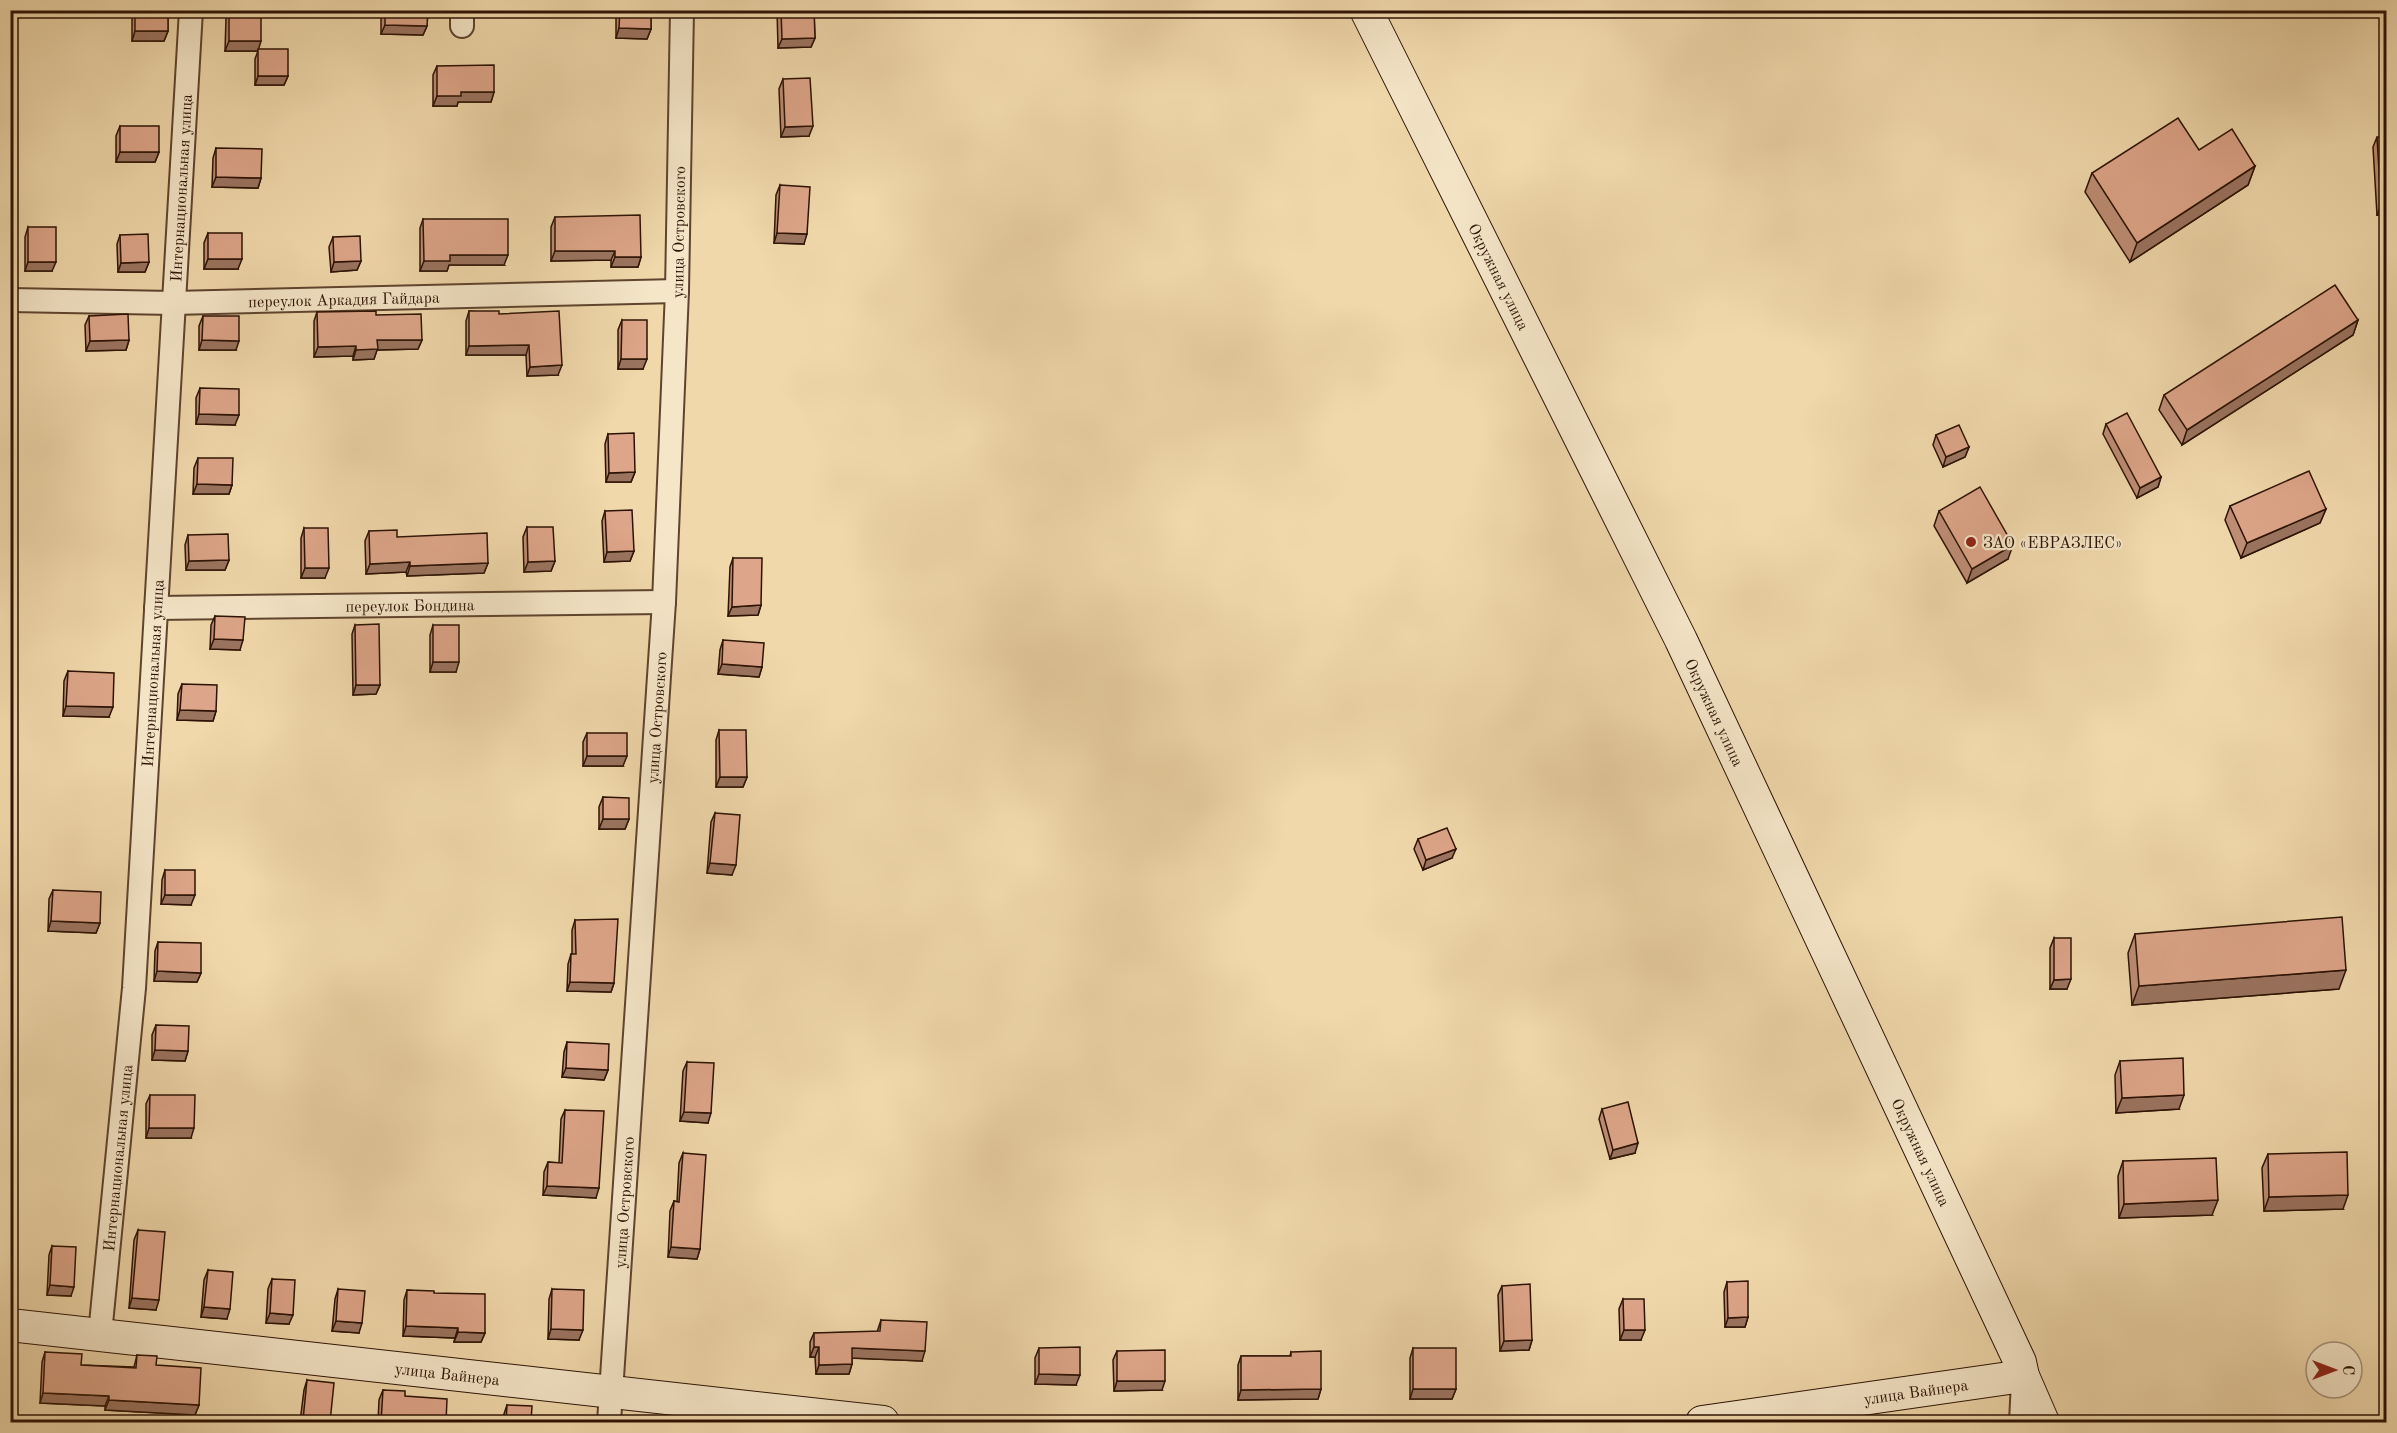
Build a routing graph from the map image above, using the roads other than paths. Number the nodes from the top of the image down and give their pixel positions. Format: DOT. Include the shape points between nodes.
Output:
graph roads {
  1 [pos="191,10"];
  2 [pos="682,10"];
  3 [pos="1366,10"];
  4 [pos="678,291"];
  5 [pos="10,300"];
  6 [pos="173,303"];
  7 [pos="664,602"];
  8 [pos="156,608"];
  9 [pos="10,1325"];
  10 [pos="100,1334"];
  11 [pos="2023,1376"];
  12 [pos="611,1407"];
  13 [pos="883,1422"];
  14 [pos="1701,1422"];
  15 [pos="2021,1422"];
  16 [pos="2043,1422"];
  1 -- 6 [label="street, Интернациональная улица"];
  2 -- 4 [label="street, улица Островского"];
  3 -- 11 [label="street, Окружная улица" via="1686,651 1935,1178"];
  4 -- 6 [label="street, переулок Аркадия Гайдара"];
  4 -- 7 [label="street, улица Островского"];
  5 -- 6 [label="street, переулок Аркадия Гайдара"];
  6 -- 8 [label="street, Интернациональная улица"];
  7 -- 8 [label="street, переулок Бондина"];
  7 -- 12 [label="street, улица Островского"];
  8 -- 10 [label="street, Интернациональная улица" via="134,988"];
  9 -- 10 [label="street, улица Вайнера"];
  10 -- 12 [label="street, улица Вайнера"];
  11 -- 14 [label="street, улица Вайнера"];
  11 -- 15 [label="street"];
  11 -- 16 [label="street, Окружная улица"];
  12 -- 13 [label="street, улица Вайнера"];
}
